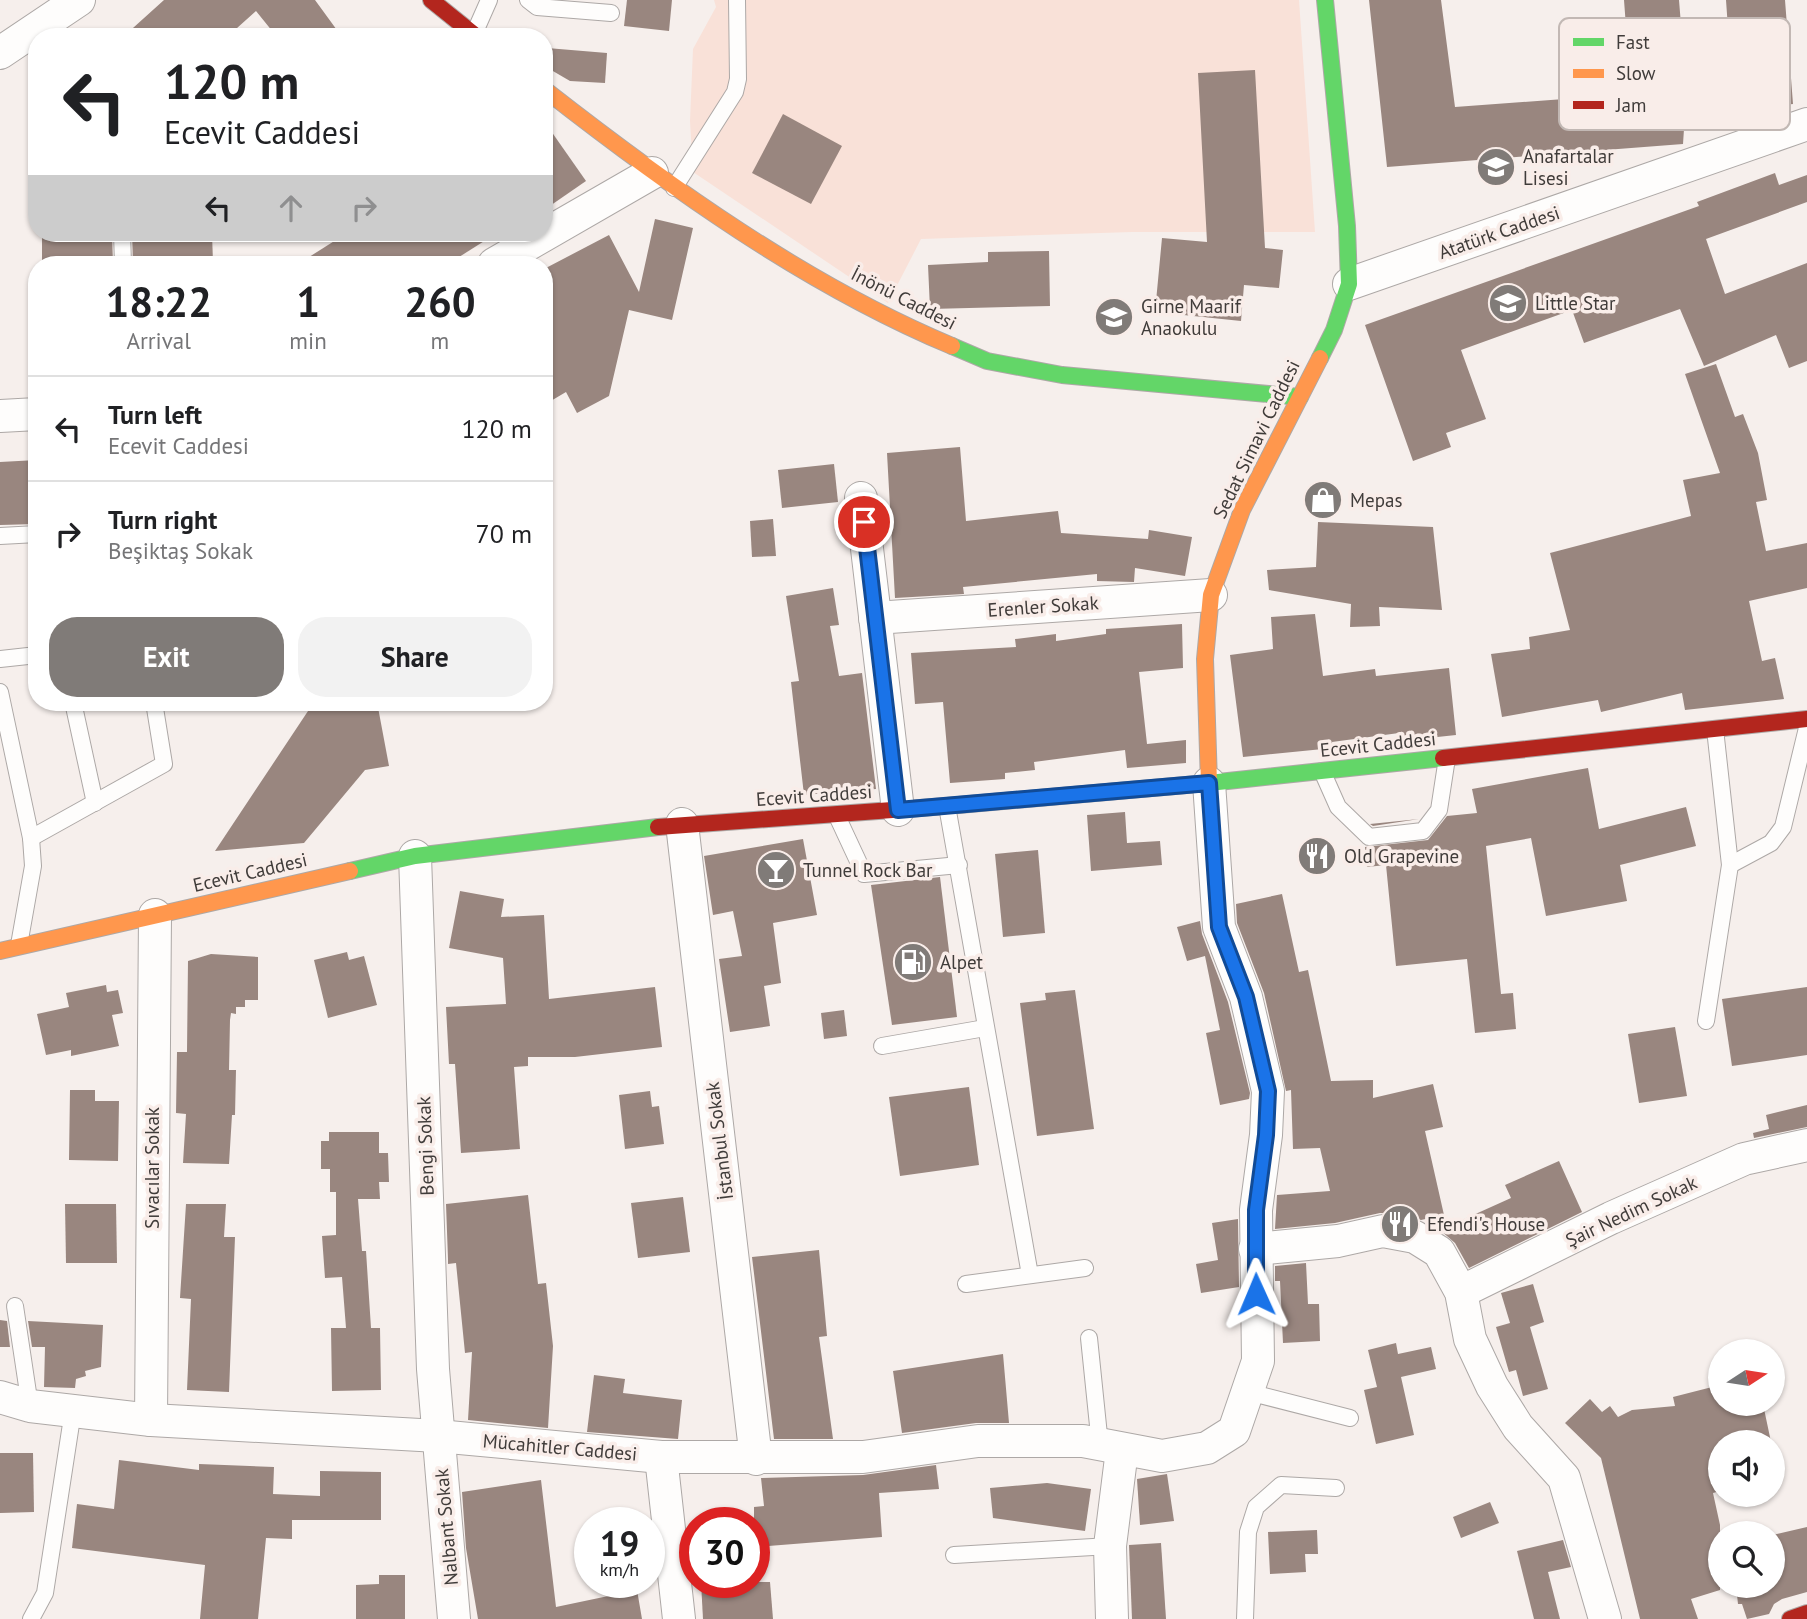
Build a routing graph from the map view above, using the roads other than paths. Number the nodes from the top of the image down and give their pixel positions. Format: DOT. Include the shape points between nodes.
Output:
graph roads {
  1 [pos="79,0"];
  2 [pos="431,0"];
  3 [pos="489,0"];
  4 [pos="528,0"];
  5 [pos="737,0"];
  6 [pos="1325,0"];
  7 [pos="611,13"];
  8 [pos="36,28"];
  9 [pos="465,28"];
  10 [pos="478,28"];
  11 [pos="28,34"];
  12 [pos="0,52"];
  13 [pos="553,96"];
  14 [pos="1807,124"];
  15 [pos="1790,130"];
  16 [pos="1790,130"];
  17 [pos="663,181"];
  18 [pos="553,235"];
  19 [pos="539,242"];
  20 [pos="510,256"];
  21 [pos="1349,284"];
  22 [pos="1300,397"];
  23 [pos="28,414"];
  24 [pos="0,416"];
  25 [pos="861,498"];
  26 [pos="28,534"];
  27 [pos="0,536"];
  28 [pos="1211,595"];
  29 [pos="875,618"];
  30 [pos="28,656"];
  31 [pos="0,659"];
  32 [pos="0,692"];
  33 [pos="75,711"];
  34 [pos="155,711"];
  35 [pos="1807,719"];
  36 [pos="1715,729"];
  37 [pos="1807,729"];
  38 [pos="1447,758"];
  39 [pos="1322,771"];
  40 [pos="1209,783"];
  41 [pos="95,803"];
  42 [pos="947,806"];
  43 [pos="898,810"];
  44 [pos="837,816"];
  45 [pos="681,824"];
  46 [pos="31,838"];
  47 [pos="415,856"];
  48 [pos="959,865"];
  49 [pos="1730,865"];
  50 [pos="155,915"];
  51 [pos="18,947"];
  52 [pos="0,951"];
  53 [pos="1706,1021"];
  54 [pos="985,1028"];
  55 [pos="882,1046"];
  56 [pos="1807,1145"];
  57 [pos="1255,1249"];
  58 [pos="1085,1268"];
  59 [pos="1030,1275"];
  60 [pos="965,1284"];
  61 [pos="1461,1292"];
  62 [pos="15,1306"];
  63 [pos="1089,1338"];
  64 [pos="1248,1392"];
  65 [pos="0,1397"];
  66 [pos="30,1406"];
  67 [pos="73,1411"];
  68 [pos="1350,1418"];
  69 [pos="151,1420"];
  70 [pos="438,1436"];
  71 [pos="1111,1448"];
  72 [pos="661,1457"];
  73 [pos="756,1459"];
  74 [pos="1336,1488"];
  75 [pos="1110,1546"];
  76 [pos="954,1555"];
  77 [pos="1807,1613"];
  78 [pos="31,1619"];
  79 [pos="454,1619"];
  80 [pos="679,1619"];
  81 [pos="1112,1619"];
  82 [pos="1245,1619"];
  83 [pos="1605,1619"];
  84 [pos="1790,1619"];
  1 -- 8 [label="street"];
  2 -- 9 [label="main road"];
  3 -- 10 [label="lane"];
  4 -- 7 [label="lane" via="537,7"];
  5 -- 17 [label="lane" via="735,92"];
  6 -- 21 [label="main road"];
  11 -- 12 [label="street"];
  13 -- 17 [label="main road, İnönü Caddesi"];
  14 -- 16 [label="street, Atatürk Caddesi"];
  15 -- 21 [label="street, Atatürk Caddesi"];
  17 -- 18 [label="street"];
  17 -- 22 [label="main road, İnönü Caddesi" via="913,330 987,361 1062,375"];
  19 -- 20 [label="street"];
  21 -- 22 [label="main road, Sedat Simavi Caddesi" via="1334,330"];
  22 -- 28 [label="main road, Sedat Simavi Caddesi" via="1242,510"];
  23 -- 24 [label="street"];
  25 -- 29 [label="street"];
  26 -- 27 [label="lane"];
  28 -- 29 [label="street, Erenler Sokak"];
  28 -- 40 [label="main road, Sedat Simavi Caddesi" via="1205,659"];
  29 -- 43 [label="street"];
  30 -- 31 [label="lane"];
  32 -- 46 [label="lane"];
  33 -- 41 [label="lane"];
  34 -- 41 [label="lane" via="164,764"];
  35 -- 36 [label="main road, Ecevit Caddesi"];
  36 -- 38 [label="main road, Ecevit Caddesi"];
  36 -- 49 [label="lane"];
  37 -- 49 [label="lane" via="1783,827 1771,843"];
  38 -- 39 [label="main road, Ecevit Caddesi"];
  38 -- 39 [label="lane" via="1439,810 1423,831 1368,837 1338,807"];
  39 -- 40 [label="main road, Ecevit Caddesi"];
  40 -- 42 [label="main road, Ecevit Caddesi"];
  40 -- 57 [label="street, Mücahitler Caddesi" via="1219,927 1246,997 1268,1091"];
  41 -- 46 [label="lane"];
  42 -- 43 [label="main road, Ecevit Caddesi"];
  42 -- 48 [label="lane"];
  43 -- 44 [label="main road, Ecevit Caddesi"];
  44 -- 45 [label="main road, Ecevit Caddesi"];
  44 -- 48 [label="lane" via="864,874"];
  45 -- 47 [label="main road, Ecevit Caddesi"];
  45 -- 73 [label="street, İstanbul Sokak"];
  46 -- 51 [label="lane" via="33,866"];
  47 -- 50 [label="main road, Ecevit Caddesi"];
  47 -- 70 [label="street, Bengi Sokak"];
  48 -- 54 [label="lane"];
  49 -- 53 [label="lane"];
  50 -- 51 [label="main road, Ecevit Caddesi"];
  50 -- 69 [label="street, Sıvacılar Sokak"];
  51 -- 52 [label="main road, Ecevit Caddesi"];
  54 -- 55 [label="lane"];
  54 -- 59 [label="lane"];
  56 -- 61 [label="street, Şair Nedim Sokak" via="1744,1159"];
  57 -- 61 [label="street" via="1338,1241 1382,1231 1415,1237 1439,1252"];
  57 -- 64 [label="street, Mücahitler Caddesi" via="1258,1361"];
  58 -- 59 [label="lane"];
  59 -- 60 [label="lane"];
  61 -- 83 [label="street" via="1470,1339 1492,1386 1518,1427 1564,1478"];
  62 -- 66 [label="lane"];
  63 -- 71 [label="lane"];
  64 -- 68 [label="lane"];
  64 -- 71 [label="street, Mücahitler Caddesi" via="1234,1431 1207,1448 1162,1456"];
  65 -- 66 [label="street, Mücahitler Caddesi"];
  66 -- 67 [label="street, Mücahitler Caddesi"];
  67 -- 69 [label="street, Mücahitler Caddesi"];
  67 -- 78 [label="lane" via="45,1593"];
  69 -- 70 [label="street, Mücahitler Caddesi"];
  70 -- 72 [label="street, Mücahitler Caddesi"];
  70 -- 79 [label="street, Nalbant Sokak"];
  71 -- 73 [label="street, Mücahitler Caddesi" via="1083,1441 978,1441 863,1457"];
  71 -- 75 [label="street"];
  72 -- 73 [label="street, Mücahitler Caddesi"];
  72 -- 80 [label="street"];
  74 -- 82 [label="lane" via="1281,1485 1256,1507 1248,1532"];
  75 -- 76 [label="lane"];
  75 -- 81 [label="street"];
  77 -- 84 [label="main road"];
}
